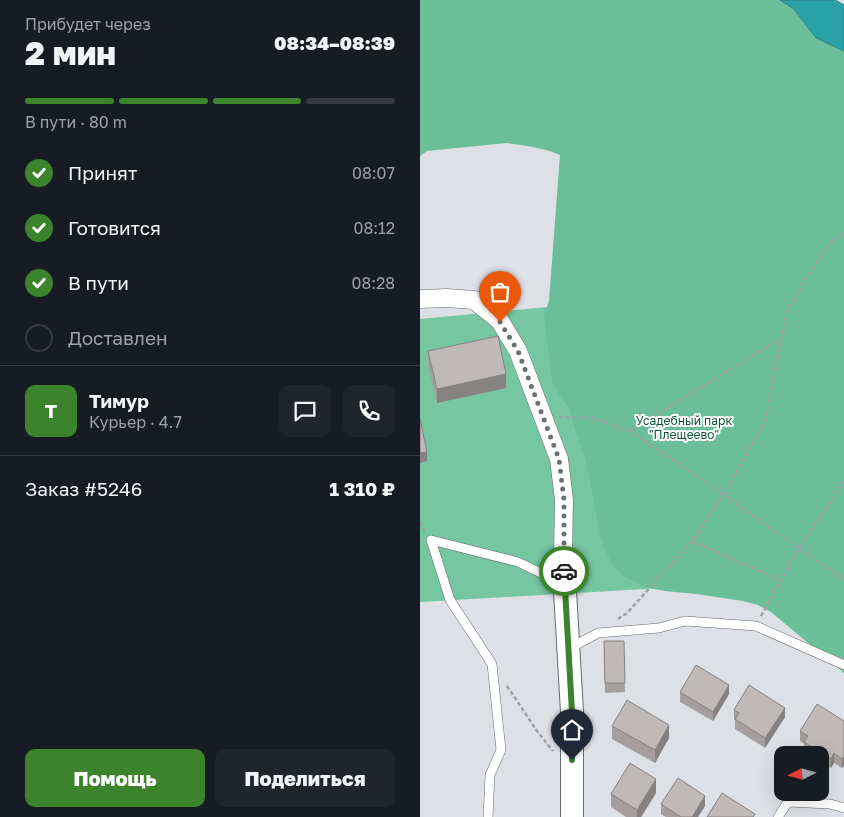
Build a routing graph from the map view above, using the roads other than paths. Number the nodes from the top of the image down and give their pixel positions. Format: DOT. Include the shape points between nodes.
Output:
graph roads {
  1 [pos="420,299"];
  2 [pos="563,556"];
  3 [pos="564,584"];
  4 [pos="568,649"];
  5 [pos="844,665"];
  6 [pos="844,808"];
  7 [pos="573,816"];
  8 [pos="488,817"];
  9 [pos="778,817"];
  1 -- 2 [label="street" via="474,300 500,322 518,351 559,459 564,500"];
  2 -- 3 [label="street"];
  3 -- 4 [label="street"];
  3 -- 8 [label="lane" via="518,562 431,540 450,600 492,664 501,750 490,775"];
  4 -- 5 [label="lane" via="598,633 659,628 685,621 756,626"];
  4 -- 7 [label="street"];
  6 -- 9 [label="lane" via="788,802"];
}
